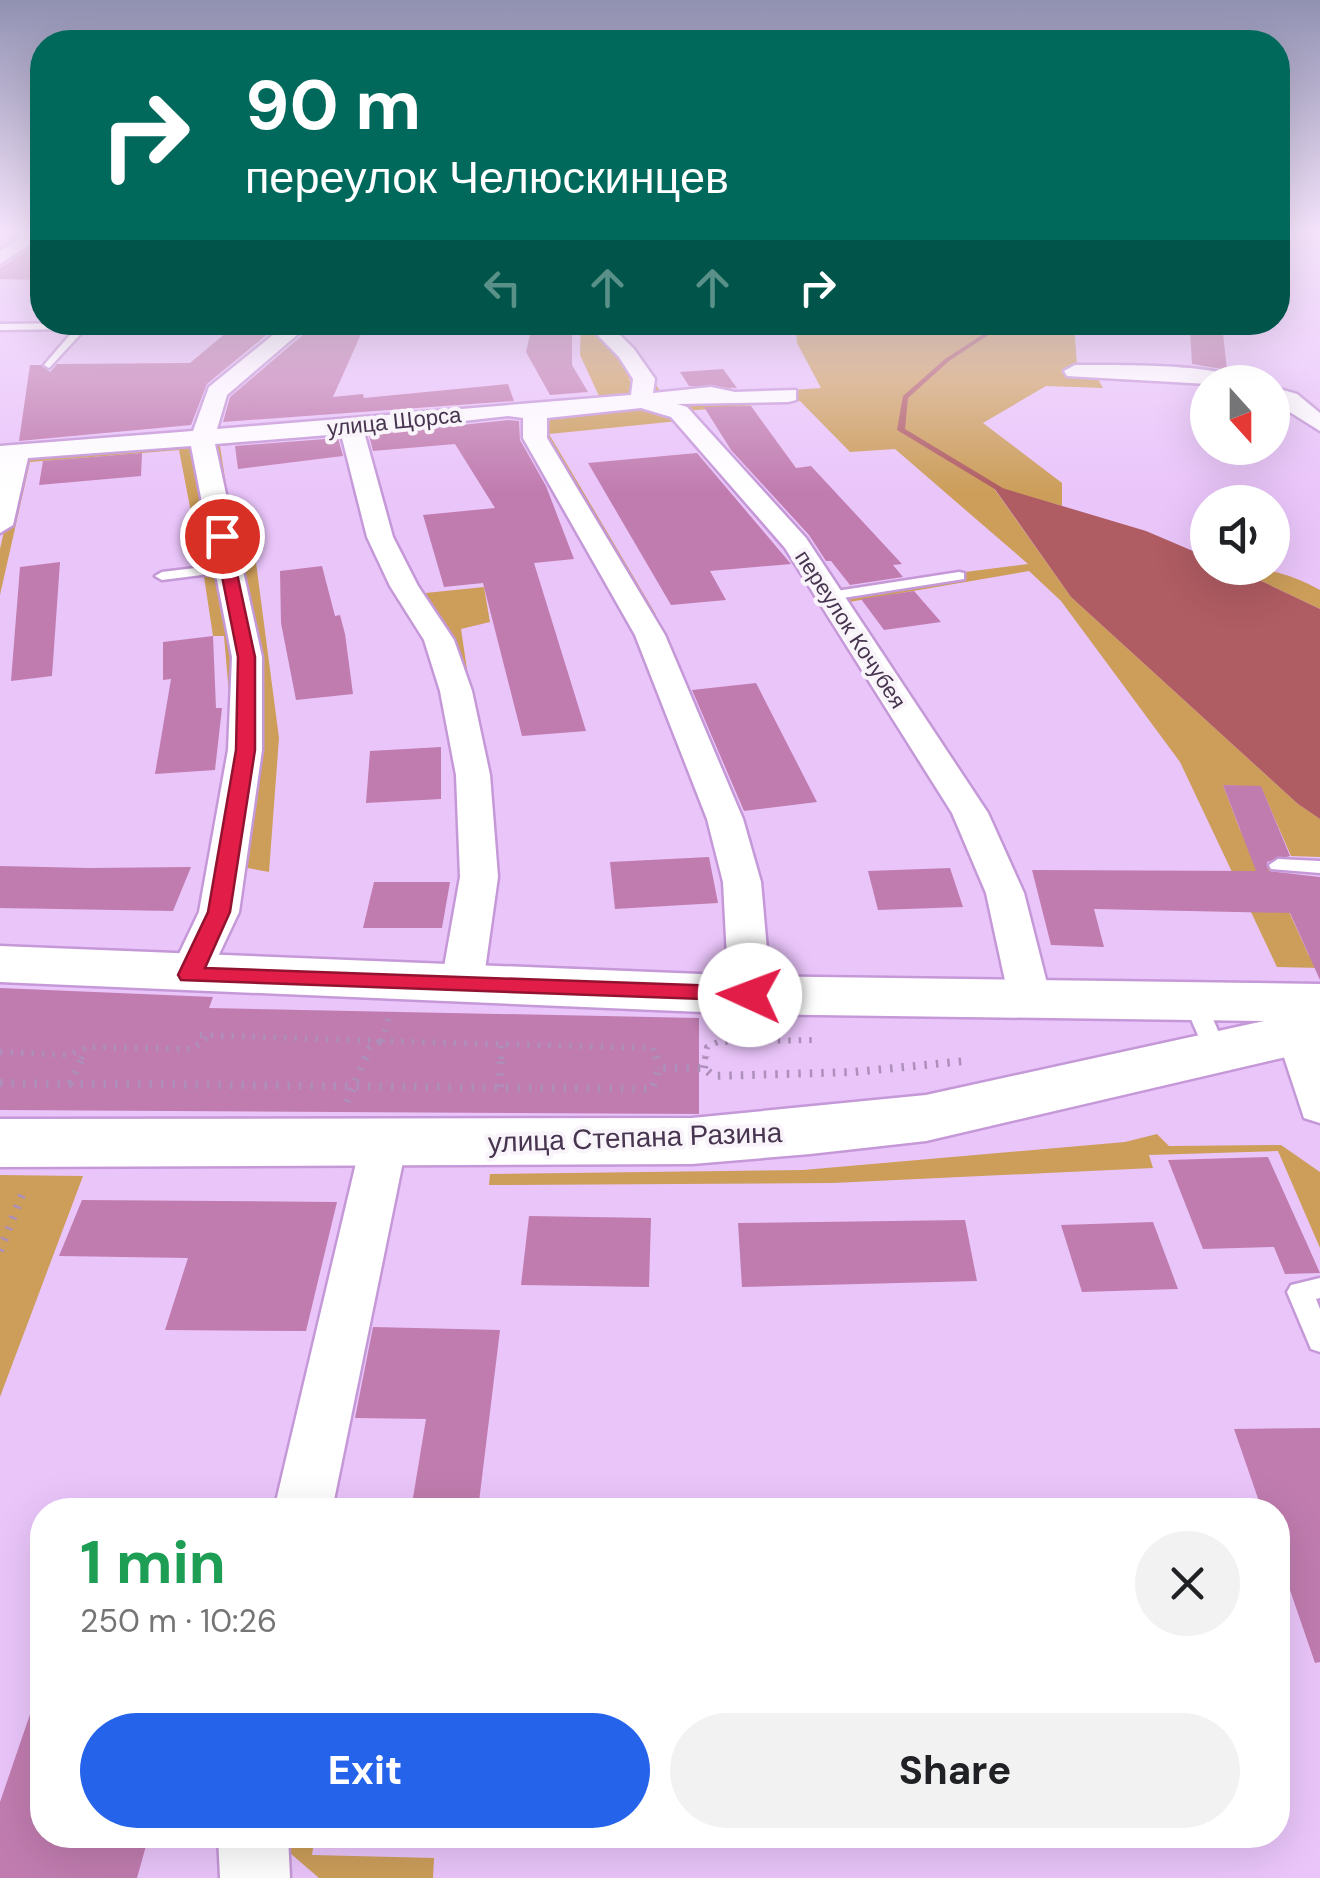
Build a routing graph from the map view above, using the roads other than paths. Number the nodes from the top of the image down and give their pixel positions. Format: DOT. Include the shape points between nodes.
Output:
graph roads {
  1 [pos="0,327"];
  2 [pos="30,327"];
  3 [pos="76,335"];
  4 [pos="286,335"];
  5 [pos="608,335"];
  6 [pos="49,365"];
  7 [pos="1075,372"];
  8 [pos="1190,375"];
  9 [pos="1320,388"];
  10 [pos="1290,393"];
  11 [pos="788,395"];
  12 [pos="641,400"];
  13 [pos="1290,403"];
  14 [pos="535,412"];
  15 [pos="1320,424"];
  16 [pos="351,426"];
  17 [pos="202,440"];
  18 [pos="8,453"];
  19 [pos="0,525"];
  20 [pos="228,568"];
  21 [pos="162,576"];
  22 [pos="959,576"];
  23 [pos="830,596"];
  24 [pos="1278,865"];
  25 [pos="1320,867"];
  26 [pos="0,964"];
  27 [pos="190,975"];
  28 [pos="462,984"];
  29 [pos="750,995"];
  30 [pos="1030,999"];
  31 [pos="1312,1021"];
  32 [pos="1205,1026"];
  33 [pos="1320,1107"];
  34 [pos="384,1142"];
  35 [pos="13,1163"];
  36 [pos="1320,1288"];
  37 [pos="1320,1341"];
  38 [pos="306,1498"];
  39 [pos="253,1848"];
  40 [pos="255,1878"];
  1 -- 2 [label="lane"];
  3 -- 6 [label="lane"];
  4 -- 17 [label="street" via="217,392"];
  5 -- 12 [label="street" via="644,380"];
  7 -- 8 [label="street"];
  9 -- 10 [label="street"];
  11 -- 12 [label="street, улица Щорса"];
  12 -- 14 [label="street, улица Щорса"];
  12 -- 23 [label="street, переулок Кочубея" via="679,412 796,544"];
  13 -- 15 [label="street"];
  14 -- 16 [label="street, улица Щорса" via="508,409"];
  14 -- 29 [label="street" via="536,438 650,635 725,819 742,882"];
  16 -- 17 [label="street, улица Щорса"];
  16 -- 28 [label="street" via="380,537 439,640 473,775 480,877"];
  17 -- 18 [label="street, улица Щорса"];
  17 -- 20 [label="street"];
  18 -- 19 [label="street"];
  20 -- 21 [label="lane"];
  20 -- 27 [label="street" via="246,657 245,750 219,912"];
  22 -- 23 [label="lane"];
  23 -- 30 [label="street, переулок Кочубея" via="970,812 1005,893"];
  24 -- 25 [label="lane"];
  26 -- 27 [label="main road, улица Степана Разина"];
  27 -- 28 [label="main road, улица Степана Разина"];
  28 -- 29 [label="main road, улица Степана Разина"];
  29 -- 30 [label="main road, улица Степана Разина"];
  30 -- 32 [label="main road, улица Степана Разина"];
  31 -- 32 [label="main road, улица Степана Разина"];
  31 -- 33 [label="street"];
  32 -- 34 [label="main road, улица Степана Разина" via="926,1118 692,1141"];
  34 -- 35 [label="main road, улица Степана Разина"];
  34 -- 38 [label="street"];
  36 -- 37 [label="lane" via="1300,1292"];
  39 -- 40 [label="street"];
}
